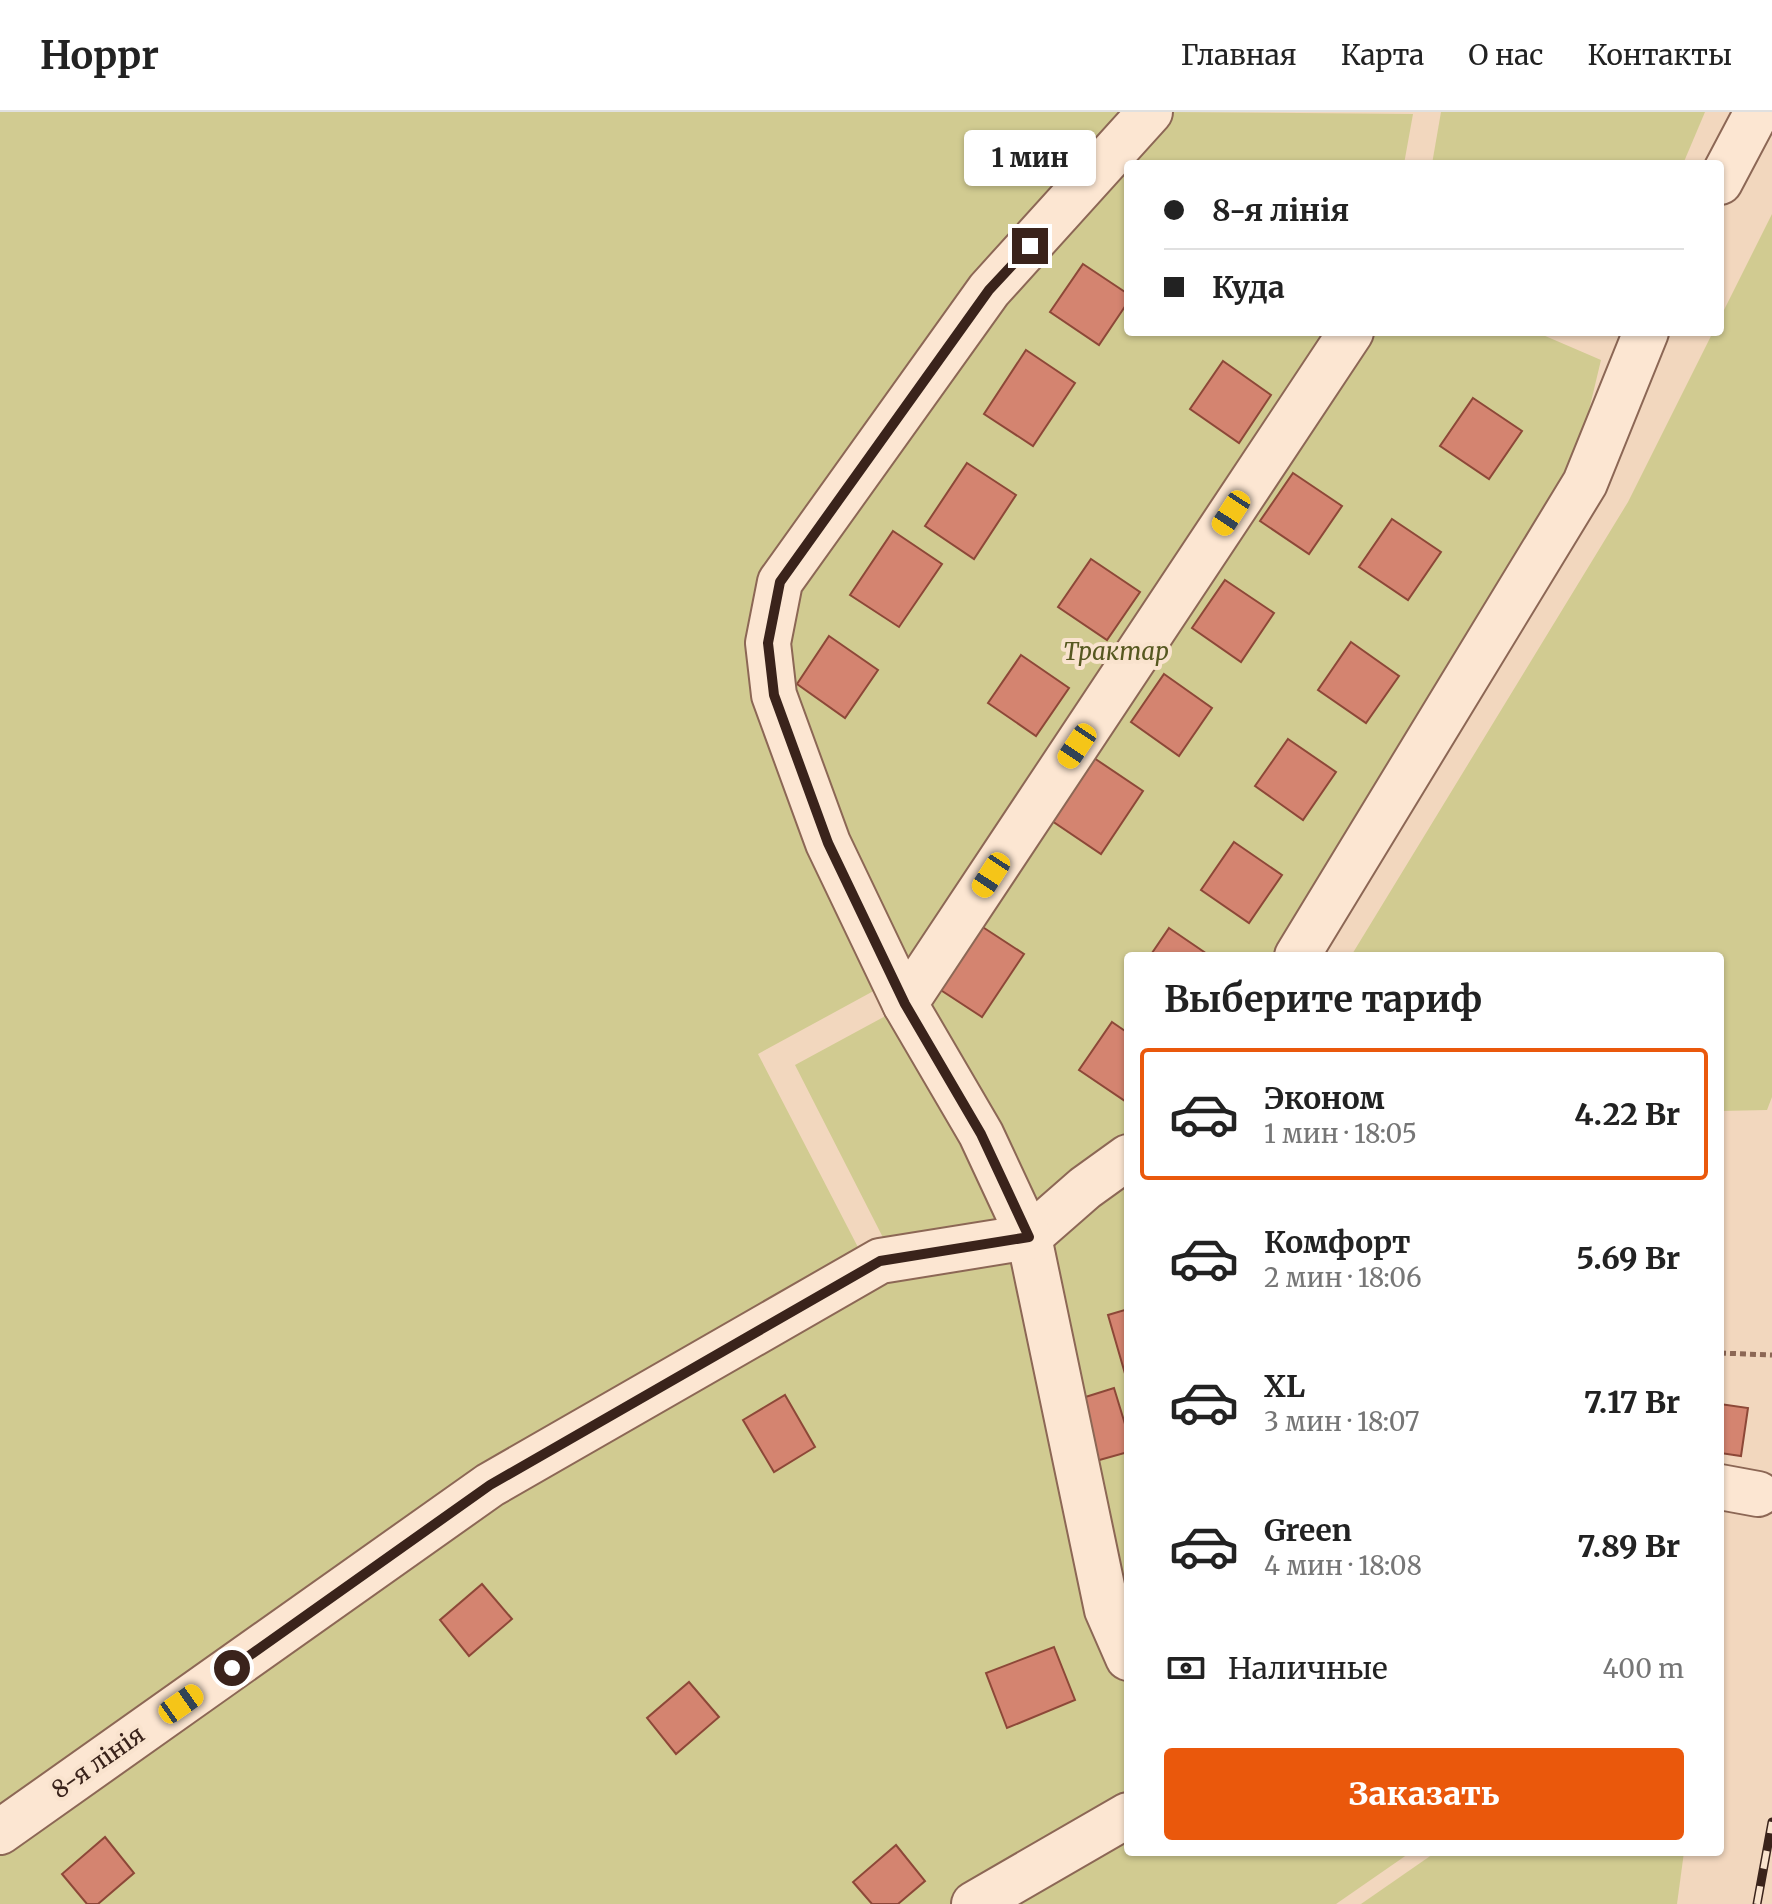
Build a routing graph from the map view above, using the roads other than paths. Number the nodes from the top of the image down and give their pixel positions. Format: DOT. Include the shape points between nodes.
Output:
graph roads {
  1 [pos="1150,112"];
  2 [pos="1757,112"];
  3 [pos="1724,174"];
  4 [pos="1348,336"];
  5 [pos="1644,336"];
  6 [pos="1299,952"];
  7 [pos="905,1004"];
  8 [pos="1124,1160"];
  9 [pos="1029,1237"];
  10 [pos="1124,1649"];
  11 [pos="1124,1817"];
  12 [pos="0,1832"];
  13 [pos="974,1904"];
  1 -- 7 [label="street" via="989,290 780,582 768,643 774,695 828,843"];
  2 -- 3 [label="street"];
  4 -- 7 [label="street"];
  5 -- 6 [label="street" via="1585,483"];
  7 -- 9 [label="street" via="981,1134"];
  8 -- 9 [label="street"];
  9 -- 10 [label="street" via="1107,1610"];
  9 -- 12 [label="street, 8-я лінія" via="880,1261 504,1478"];
  11 -- 13 [label="street"];
}
